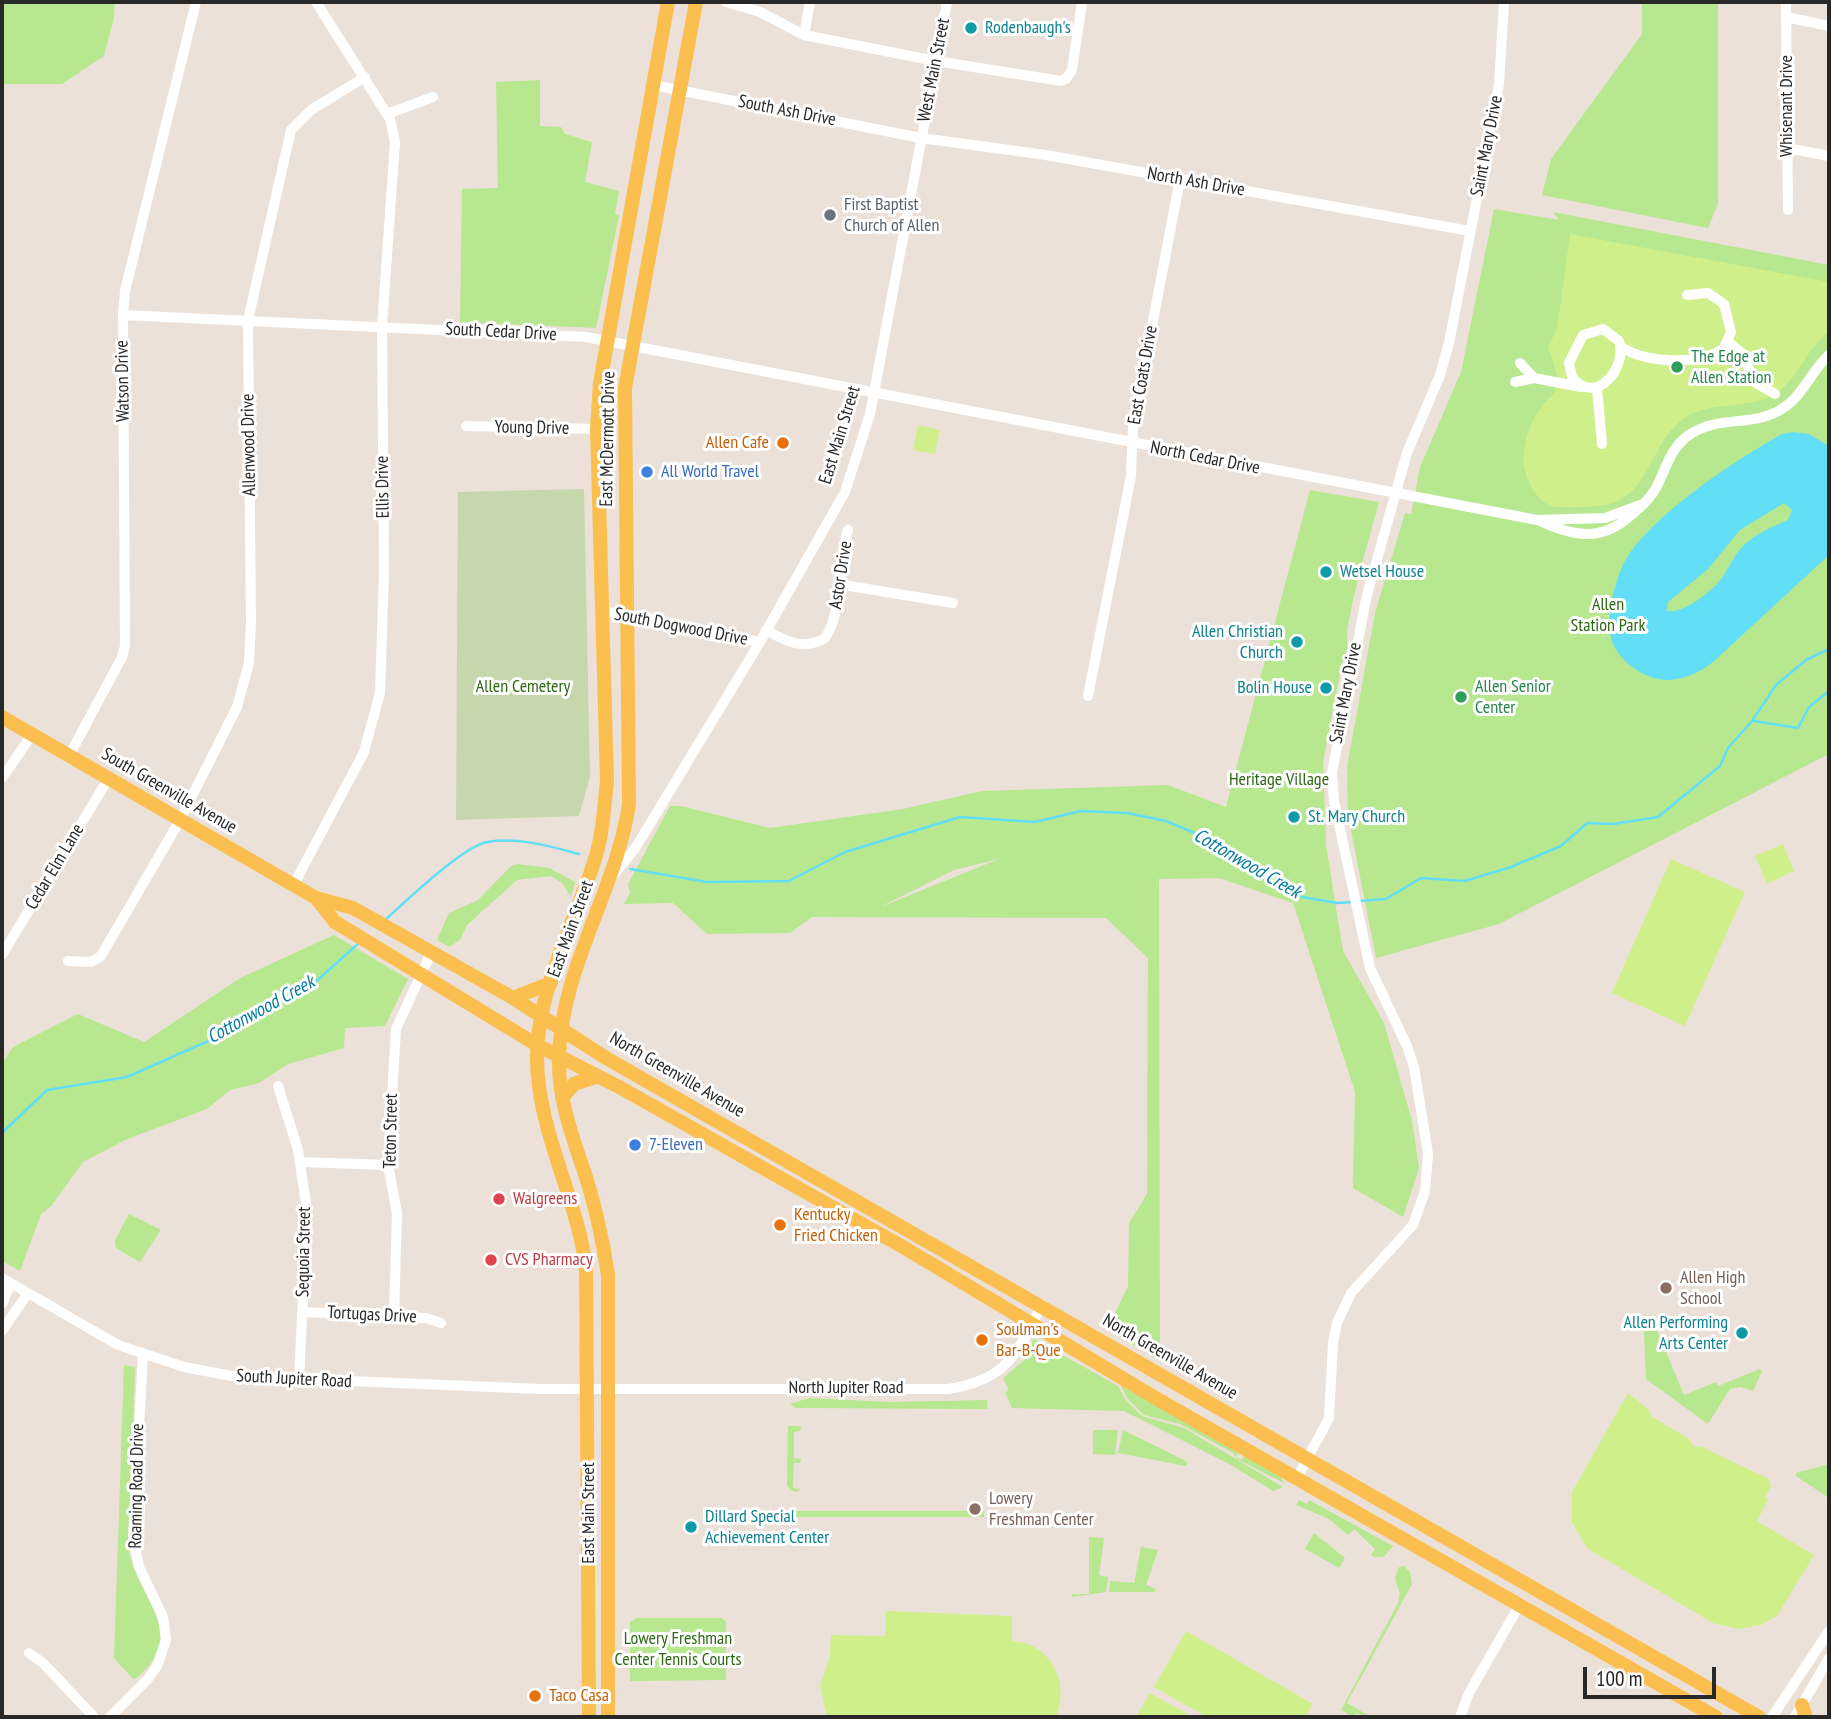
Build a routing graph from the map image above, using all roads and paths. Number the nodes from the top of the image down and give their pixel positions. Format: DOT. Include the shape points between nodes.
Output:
graph roads {
  1 [pos="196,2"];
  2 [pos="316,2"];
  3 [pos="668,2"];
  4 [pos="695,2"];
  5 [pos="726,2"];
  6 [pos="810,2"];
  7 [pos="947,2"];
  8 [pos="1082,2"];
  9 [pos="1504,2"];
  10 [pos="1786,2"];
  11 [pos="1786,17"];
  12 [pos="1829,26"];
  13 [pos="804,35"];
  14 [pos="936,61"];
  15 [pos="365,77"];
  16 [pos="653,85"];
  17 [pos="679,90"];
  18 [pos="433,97"];
  19 [pos="387,114"];
  20 [pos="921,138"];
  21 [pos="1787,148"];
  22 [pos="1829,156"];
  23 [pos="1180,179"];
  24 [pos="1788,210"];
  25 [pos="1470,231"];
  26 [pos="1687,295"];
  27 [pos="122,315"];
  28 [pos="248,320"];
  29 [pos="382,326"];
  30 [pos="607,340"];
  31 [pos="1728,342"];
  32 [pos="632,344"];
  33 [pos="1621,347"];
  34 [pos="1829,355"];
  35 [pos="1520,363"];
  36 [pos="1534,378"];
  37 [pos="1515,382"];
  38 [pos="1592,388"];
  39 [pos="874,391"];
  40 [pos="1775,394"];
  41 [pos="466,426"];
  42 [pos="597,429"];
  43 [pos="1133,444"];
  44 [pos="1602,444"];
  45 [pos="1396,495"];
  46 [pos="848,530"];
  47 [pos="837,584"];
  48 [pos="953,603"];
  49 [pos="603,612"];
  50 [pos="629,614"];
  51 [pos="766,630"];
  52 [pos="760,642"];
  53 [pos="1088,696"];
  54 [pos="2,717"];
  55 [pos="32,734"];
  56 [pos="69,756"];
  57 [pos="2,778"];
  58 [pos="108,779"];
  59 [pos="180,820"];
  60 [pos="596,856"];
  61 [pos="610,879"];
  62 [pos="293,886"];
  63 [pos="316,898"];
  64 [pos="431,953"];
  65 [pos="2,955"];
  66 [pos="68,961"];
  67 [pos="421,972"];
  68 [pos="551,983"];
  69 [pos="513,998"];
  70 [pos="542,1017"];
  71 [pos="561,1028"];
  72 [pos="537,1045"];
  73 [pos="559,1056"];
  74 [pos="598,1076"];
  75 [pos="278,1086"];
  76 [pos="562,1098"];
  77 [pos="300,1162"];
  78 [pos="388,1165"];
  79 [pos="601,1234"];
  80 [pos="582,1238"];
  81 [pos="7,1280"];
  82 [pos="28,1293"];
  83 [pos="2,1304"];
  84 [pos="1042,1304"];
  85 [pos="303,1312"];
  86 [pos="394,1316"];
  87 [pos="440,1323"];
  88 [pos="1032,1325"];
  89 [pos="2,1331"];
  90 [pos="143,1354"];
  91 [pos="299,1380"];
  92 [pos="587,1389"];
  93 [pos="609,1389"];
  94 [pos="1308,1459"];
  95 [pos="1297,1478"];
  96 [pos="1530,1588"];
  97 [pos="588,1603"];
  98 [pos="608,1603"];
  99 [pos="1519,1606"];
  100 [pos="1829,1631"];
  101 [pos="29,1653"];
  102 [pos="1829,1658"];
  103 [pos="1801,1713"];
  104 [pos="94,1717"];
  105 [pos="110,1717"];
  106 [pos="589,1717"];
  107 [pos="608,1717"];
  108 [pos="1460,1717"];
  109 [pos="1716,1717"];
  110 [pos="1759,1717"];
  111 [pos="1773,1717"];
  1 -- 27 [label="street, Watson Drive"];
  2 -- 15 [label="street, Ellis Drive"];
  3 -- 16 [label="main road, East McDermott Drive"];
  4 -- 17 [label="main road, East McDermott Drive"];
  5 -- 13 [label="street" via="760,12"];
  6 -- 13 [label="street"];
  7 -- 14 [label="street, West Main Street"];
  8 -- 14 [label="street" via="1072,70 1061,81"];
  9 -- 25 [label="street, Saint Mary Drive" via="1499,84"];
  10 -- 11 [label="street, Whisenant Drive"];
  11 -- 12 [label="street"];
  11 -- 21 [label="street, Whisenant Drive"];
  13 -- 14 [label="street"];
  14 -- 20 [label="street, West Main Street"];
  15 -- 19 [label="street, Ellis Drive"];
  15 -- 28 [label="street, Allenwood Drive" via="311,110 291,130"];
  16 -- 17 [label="street, South Ash Drive"];
  16 -- 30 [label="main road, East McDermott Drive"];
  17 -- 20 [label="street, South Ash Drive"];
  17 -- 32 [label="main road, East McDermott Drive"];
  18 -- 19 [label="street"];
  19 -- 29 [label="street, Ellis Drive" via="395,142"];
  20 -- 23 [label="street, North Ash Drive"];
  20 -- 39 [label="street, East Main Street"];
  21 -- 22 [label="street"];
  21 -- 24 [label="street, Whisenant Drive"];
  23 -- 25 [label="street, North Ash Drive"];
  23 -- 43 [label="street, East Coats Drive"];
  25 -- 45 [label="street, Saint Mary Drive" via="1449,343"];
  26 -- 31 [label="street" via="1708,293 1724,304 1731,332"];
  27 -- 28 [label="street, South Cedar Drive"];
  27 -- 56 [label="street, Watson Drive" via="125,646"];
  28 -- 29 [label="street, South Cedar Drive"];
  28 -- 59 [label="street, Allenwood Drive" via="249,663 237,708"];
  29 -- 30 [label="street, South Cedar Drive"];
  29 -- 62 [label="street, Ellis Drive" via="380,693 364,752"];
  30 -- 32 [label="street, South Cedar Drive"];
  30 -- 42 [label="main road, East McDermott Drive"];
  31 -- 33 [label="street" via="1718,353 1664,360"];
  31 -- 40 [label="street" via="1743,354 1754,382"];
  32 -- 39 [label="street, South Cedar Drive"];
  32 -- 50 [label="main road, East McDermott Drive" via="625,398"];
  33 -- 38 [label="street" via="1612,376"];
  33 -- 38 [label="street" via="1615,335 1603,329 1583,334 1569,370 1576,383"];
  34 -- 45 [label="street, North Cedar Drive" via="1797,397 1780,410 1759,418 1709,424 1688,436 1676,447 1643,504 1605,518 1537,520"];
  35 -- 36 [label="street"];
  36 -- 37 [label="street"];
  36 -- 38 [label="street"];
  38 -- 44 [label="street"];
  39 -- 43 [label="street, North Cedar Drive"];
  39 -- 51 [label="street, East Main Street" via="845,492"];
  41 -- 42 [label="street, Young Drive"];
  42 -- 49 [label="main road, East McDermott Drive"];
  43 -- 45 [label="street, North Cedar Drive"];
  43 -- 53 [label="street, East Coats Drive" via="1131,476"];
  45 -- 94 [label="street, Saint Mary Drive" via="1362,615 1334,757 1333,795 1367,957 1414,1067 1428,1154 1425,1191 1413,1225 1351,1293 1337,1323 1329,1418"];
  46 -- 47 [label="street, Astor Drive"];
  47 -- 48 [label="street"];
  47 -- 51 [label="street, Astor Drive" via="833,622 825,638 806,645 785,641"];
  49 -- 50 [label="street, South Dogwood Drive"];
  49 -- 60 [label="main road, East McDermott Drive" via="607,781"];
  50 -- 52 [label="street, South Dogwood Drive"];
  50 -- 61 [label="main road, East McDermott Drive" via="629,804"];
  51 -- 52 [label="street, East Main Street"];
  52 -- 61 [label="street, East Main Street" via="636,847"];
  54 -- 55 [label="main road, South Greenville Avenue"];
  55 -- 56 [label="main road, South Greenville Avenue"];
  55 -- 57 [label="street"];
  56 -- 58 [label="main road, South Greenville Avenue"];
  58 -- 59 [label="main road, South Greenville Avenue"];
  58 -- 65 [label="street, Cedar Elm Lane"];
  59 -- 62 [label="main road, South Greenville Avenue"];
  59 -- 66 [label="street, Allenwood Drive" via="101,957 91,962"];
  60 -- 68 [label="main road, East Main Street"];
  61 -- 71 [label="main road, East Main Street" via="573,977"];
  62 -- 63 [label="main road, South Greenville Avenue"];
  63 -- 64 [label="main road, South Greenville Avenue" via="353,908"];
  63 -- 67 [label="main road, South Greenville Avenue" via="335,922"];
  64 -- 67 [label="street, Teton Street"];
  64 -- 69 [label="main road, South Greenville Avenue"];
  67 -- 72 [label="main road, South Greenville Avenue"];
  67 -- 78 [label="street, Teton Street" via="396,1029"];
  68 -- 69 [label="main road"];
  68 -- 70 [label="main road, East Main Street"];
  69 -- 70 [label="main road, South Greenville Avenue"];
  70 -- 71 [label="main road, South Greenville Avenue"];
  70 -- 72 [label="main road, East Main Street"];
  71 -- 73 [label="main road, East Main Street"];
  71 -- 84 [label="main road, North Greenville Avenue"];
  72 -- 73 [label="main road, South Greenville Avenue"];
  72 -- 80 [label="main road, East Main Street" via="546,1128"];
  73 -- 74 [label="main road"];
  73 -- 76 [label="main road, East Main Street"];
  74 -- 76 [label="main road" via="574,1084"];
  74 -- 88 [label="main road"];
  75 -- 77 [label="street, Sequoia Street"];
  76 -- 79 [label="main road, East Main Street"];
  77 -- 78 [label="street"];
  77 -- 85 [label="street, Sequoia Street" via="307,1210"];
  78 -- 86 [label="street, Teton Street" via="397,1213"];
  79 -- 80 [label="main road"];
  79 -- 93 [label="main road, East Main Street" via="608,1275"];
  80 -- 92 [label="main road, East Main Street"];
  81 -- 82 [label="street, South Jupiter Road"];
  81 -- 83 [label="street"];
  82 -- 89 [label="street"];
  82 -- 90 [label="street, South Jupiter Road" via="85,1328"];
  84 -- 88 [label="street, North Jupiter Road"];
  84 -- 94 [label="main road, North Greenville Avenue"];
  85 -- 86 [label="street, Tortugas Drive"];
  85 -- 91 [label="street, Sequoia Street"];
  86 -- 87 [label="street, Tortugas Drive"];
  88 -- 93 [label="street, North Jupiter Road" via="1004,1368 978,1383 948,1389"];
  88 -- 95 [label="main road"];
  90 -- 91 [label="street, South Jupiter Road" via="205,1373"];
  90 -- 105 [label="street, Roaming Road Drive" via="133,1536 139,1567 163,1617 166,1640 148,1679"];
  91 -- 92 [label="street, South Jupiter Road"];
  92 -- 93 [label="street, South Jupiter Road"];
  92 -- 97 [label="main road, East Main Street"];
  93 -- 98 [label="main road, East Main Street"];
  94 -- 95 [label="street, Saint Mary Drive"];
  94 -- 96 [label="main road, North Greenville Avenue"];
  95 -- 99 [label="main road"];
  96 -- 99 [label="main road"];
  96 -- 110 [label="main road, North Greenville Avenue"];
  97 -- 98 [label="main road"];
  97 -- 106 [label="main road, East Main Street"];
  98 -- 107 [label="main road, East Main Street"];
  99 -- 108 [label="street"];
  99 -- 109 [label="main road"];
  100 -- 111 [label="street"];
  101 -- 104 [label="street"];
  102 -- 103 [label="street"];
}
